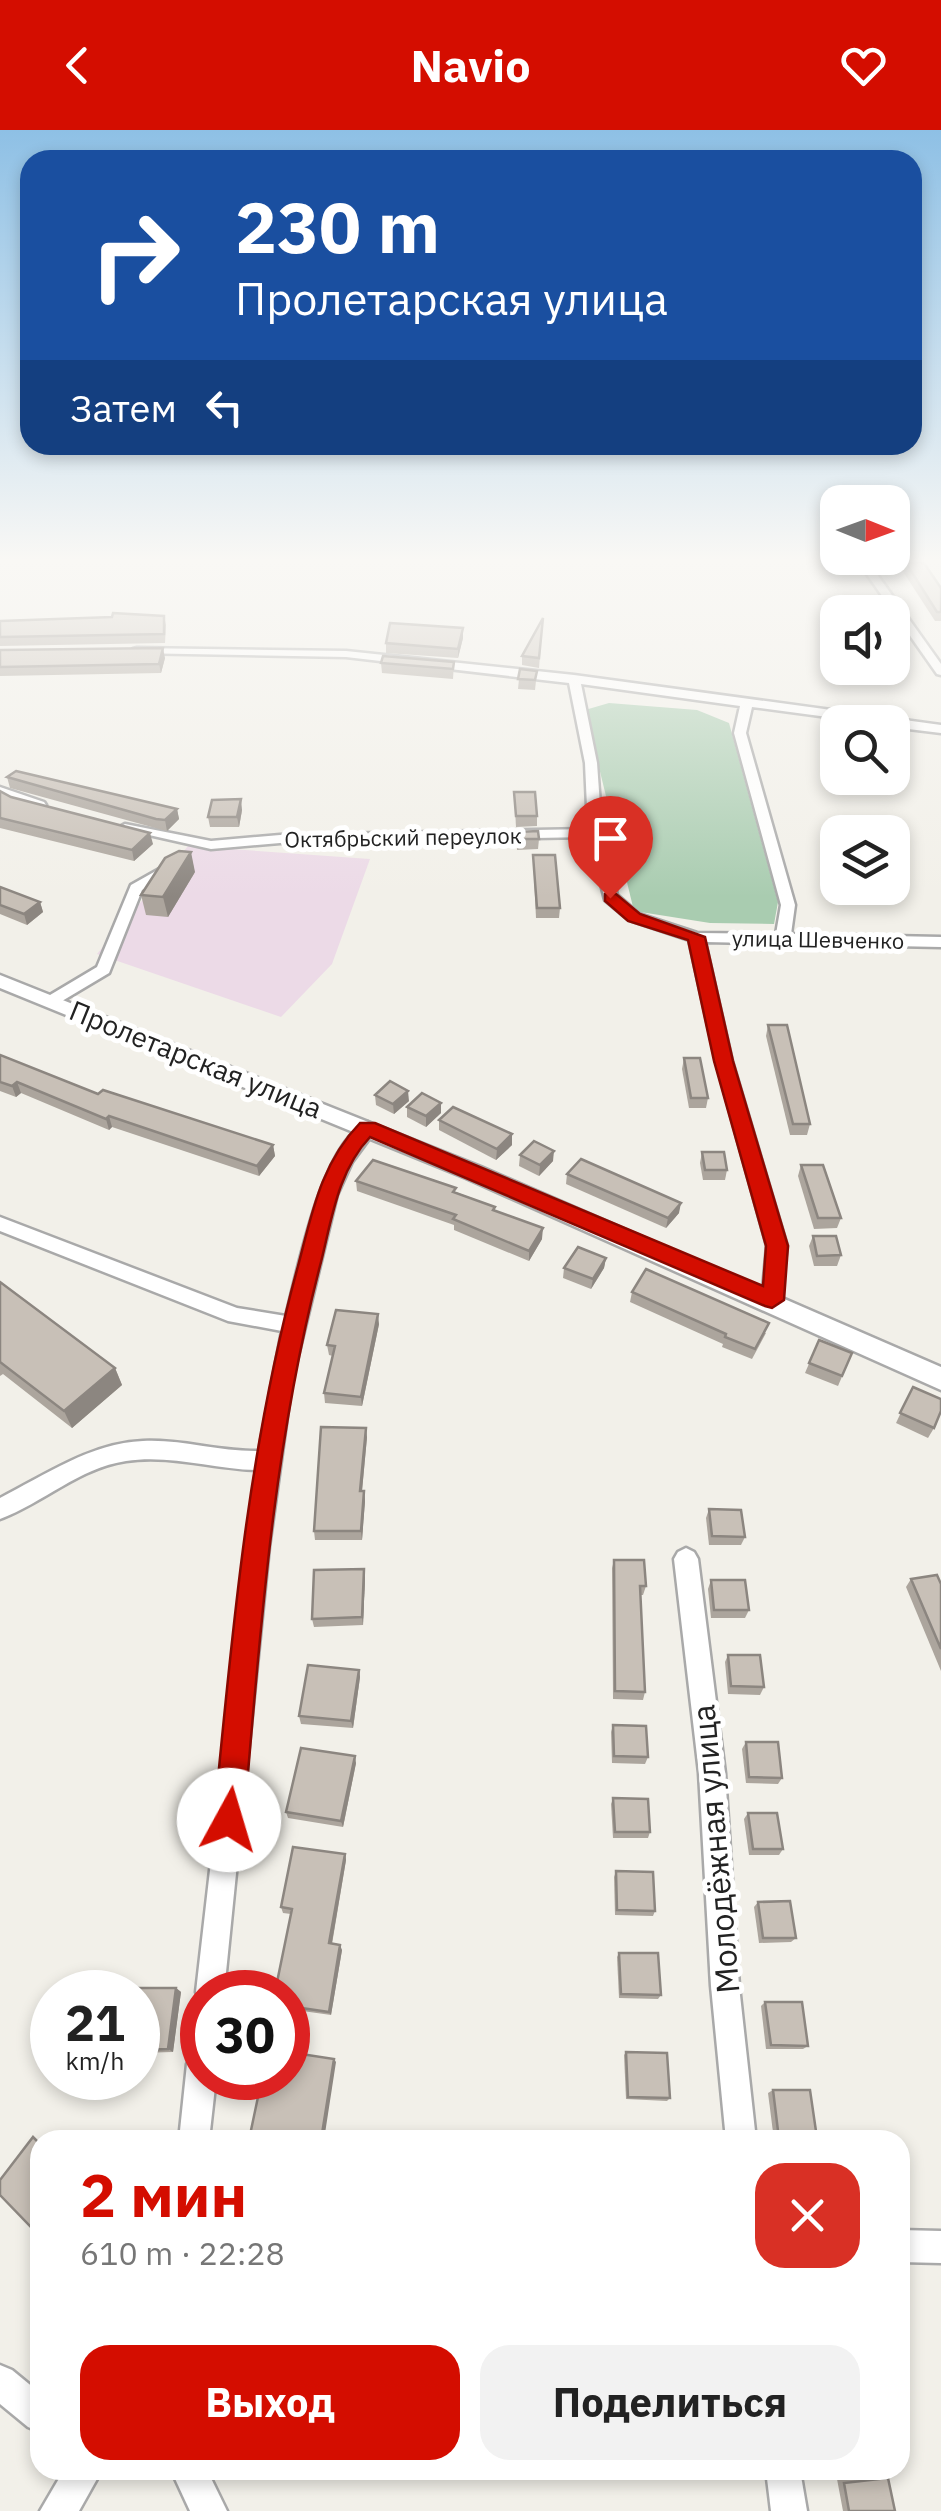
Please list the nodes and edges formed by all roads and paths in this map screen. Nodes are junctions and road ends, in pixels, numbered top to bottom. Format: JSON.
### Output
{"nodes":[{"id":1,"x":537,"y":674,"type":"edge"},
{"id":2,"x":574,"y":678,"type":"junction"},
{"id":3,"x":747,"y":703,"type":"junction"},
{"id":4,"x":820,"y":713,"type":"edge"},
{"id":5,"x":910,"y":725,"type":"edge"},
{"id":6,"x":941,"y":728,"type":"edge"},
{"id":7,"x":0,"y":791,"type":"edge"},
{"id":8,"x":51,"y":809,"type":"edge"},
{"id":9,"x":102,"y":822,"type":"edge"},
{"id":10,"x":596,"y":833,"type":"junction"},
{"id":11,"x":211,"y":845,"type":"junction"},
{"id":12,"x":696,"y":937,"type":"junction"},
{"id":13,"x":784,"y":938,"type":"junction"},
{"id":14,"x":941,"y":942,"type":"edge"},
{"id":15,"x":0,"y":981,"type":"edge"},
{"id":16,"x":51,"y":1001,"type":"junction"},
{"id":17,"x":368,"y":1128,"type":"junction"},
{"id":18,"x":0,"y":1224,"type":"edge"},
{"id":19,"x":772,"y":1300,"type":"junction"},
{"id":20,"x":293,"y":1325,"type":"junction"},
{"id":21,"x":941,"y":1378,"type":"edge"},
{"id":22,"x":268,"y":1460,"type":"junction"},
{"id":23,"x":0,"y":1509,"type":"edge"},
{"id":24,"x":686,"y":1559,"type":"dead end"},
{"id":25,"x":212,"y":1970,"type":"edge"},
{"id":26,"x":198,"y":2100,"type":"edge"},
{"id":27,"x":195,"y":2130,"type":"edge"},
{"id":28,"x":740,"y":2130,"type":"edge"},
{"id":29,"x":910,"y":2246,"type":"edge"},
{"id":30,"x":941,"y":2247,"type":"edge"},
{"id":31,"x":0,"y":2382,"type":"edge"},
{"id":32,"x":30,"y":2407,"type":"edge"},
{"id":33,"x":78,"y":2480,"type":"edge"},
{"id":34,"x":193,"y":2480,"type":"edge"},
{"id":35,"x":784,"y":2480,"type":"edge"},
{"id":36,"x":58,"y":2511,"type":"edge"},
{"id":37,"x":209,"y":2511,"type":"edge"},
{"id":38,"x":788,"y":2511,"type":"edge"}],
"edges":[{"from":1,"to":2,"type":"street"},
{"from":2,"to":3,"type":"street"},
{"from":2,"to":10,"type":"street","name":"улица Шевченко"},
{"from":3,"to":4,"type":"street"},
{"from":3,"to":13,"type":"street"},
{"from":5,"to":6,"type":"street"},
{"from":7,"to":8,"type":"street"},
{"from":9,"to":11,"type":"street","name":"Октябрьский переулок"},
{"from":10,"to":11,"type":"street","name":"Октябрьский переулок"},
{"from":10,"to":12,"type":"street","name":"улица Шевченко"},
{"from":11,"to":16,"type":"street","name":"Октябрьский переулок"},
{"from":12,"to":13,"type":"street","name":"улица Шевченко"},
{"from":12,"to":19,"type":"street","name":"улица Шевченко"},
{"from":13,"to":14,"type":"street","name":"улица Шевченко"},
{"from":15,"to":16,"type":"street","name":"Пролетарская улица"},
{"from":16,"to":17,"type":"street","name":"Пролетарская улица"},
{"from":17,"to":19,"type":"street","name":"Пролетарская улица"},
{"from":17,"to":20,"type":"street"},
{"from":18,"to":20,"type":"street"},
{"from":19,"to":21,"type":"street","name":"Пролетарская улица"},
{"from":20,"to":22,"type":"street"},
{"from":22,"to":23,"type":"street"},
{"from":22,"to":25,"type":"street"},
{"from":24,"to":28,"type":"street","name":"Молодёжная улица"},
{"from":26,"to":27,"type":"street"},
{"from":29,"to":30,"type":"street"},
{"from":31,"to":32,"type":"street"},
{"from":33,"to":36,"type":"street"},
{"from":34,"to":37,"type":"street"},
{"from":35,"to":38,"type":"street"}]}
